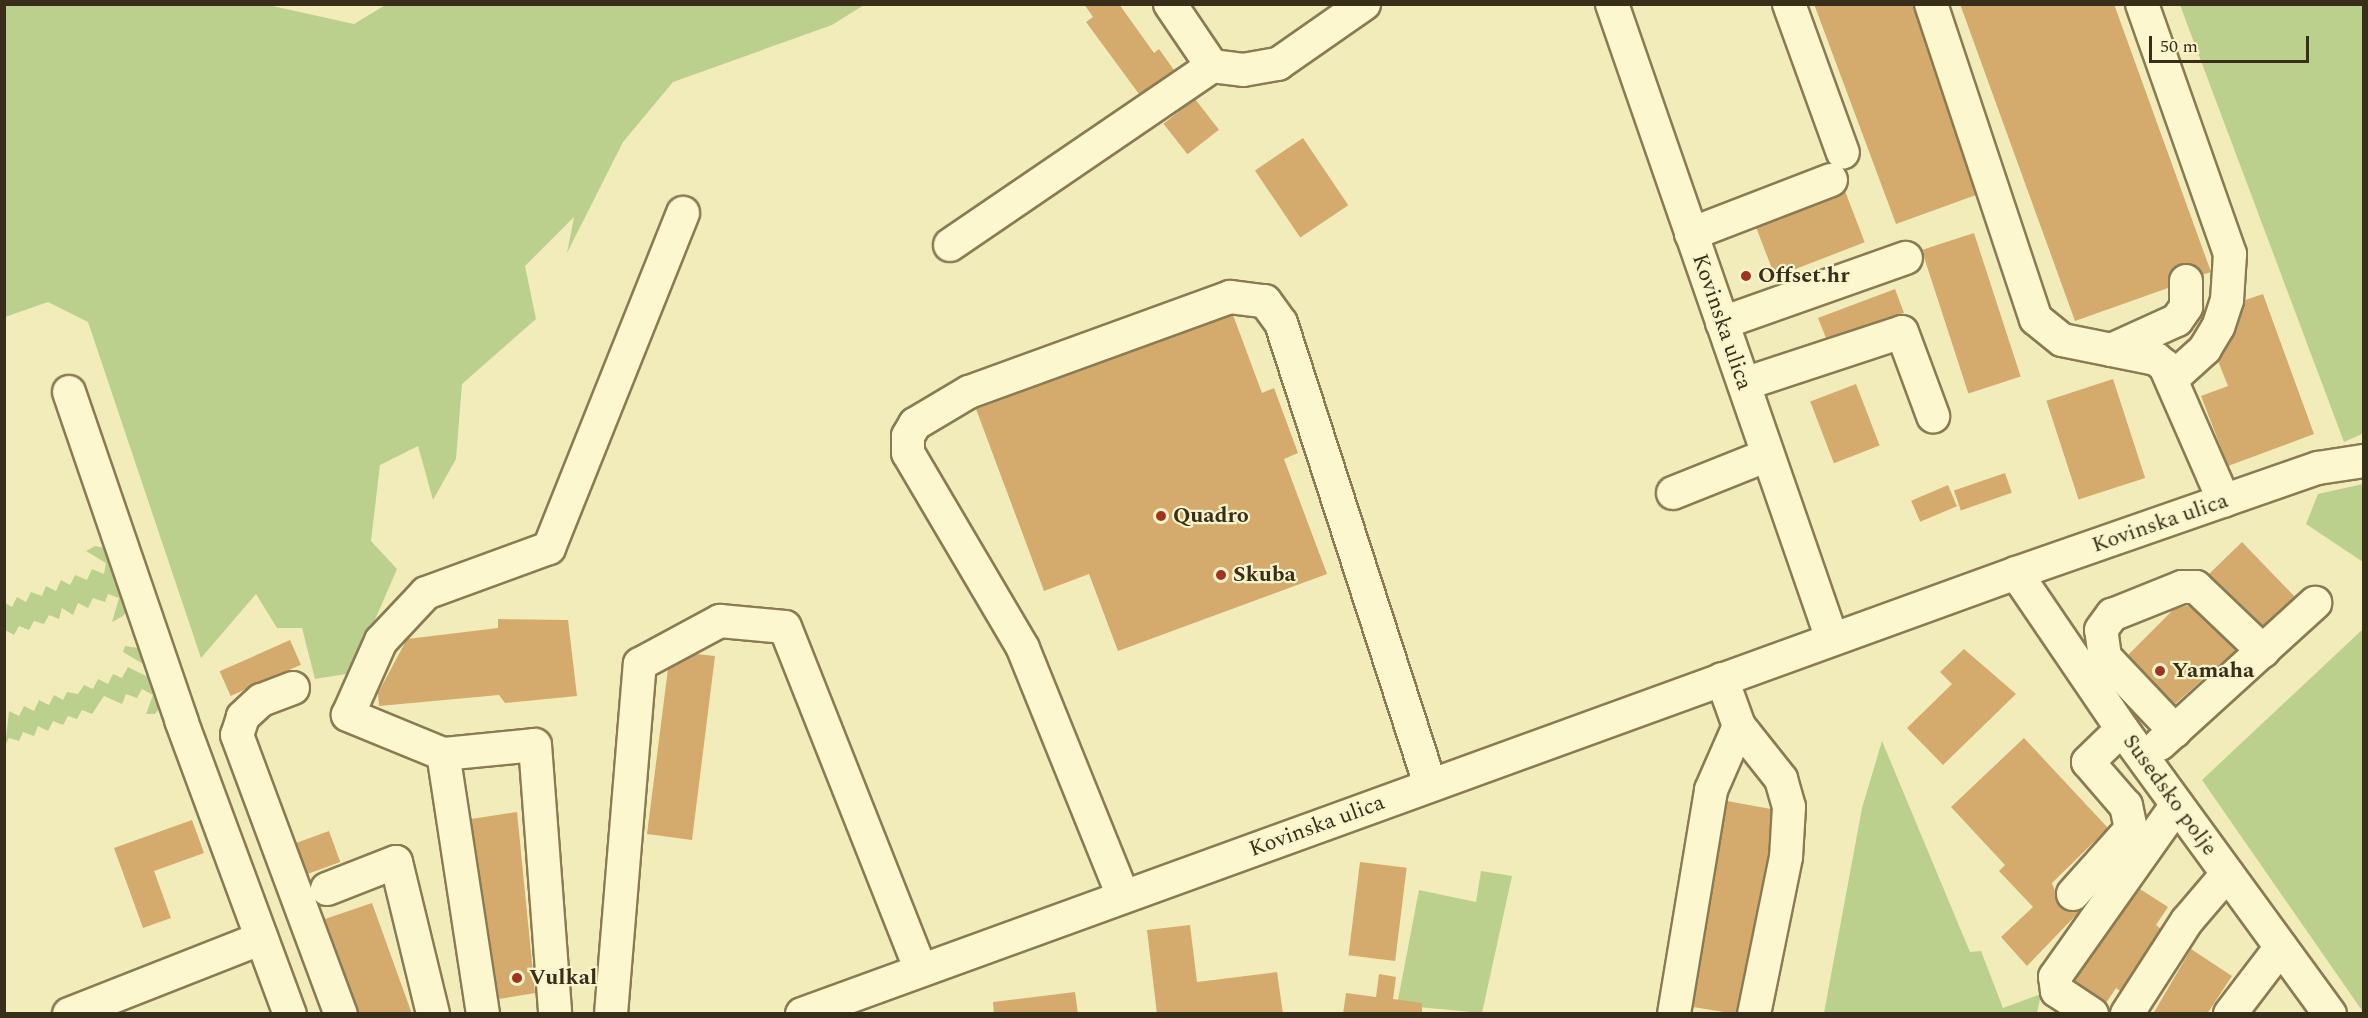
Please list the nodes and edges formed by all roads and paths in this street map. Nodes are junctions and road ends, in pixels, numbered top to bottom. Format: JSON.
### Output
{"nodes":[{"id":1,"x":1170,"y":4,"type":"edge"},
{"id":2,"x":1364,"y":4,"type":"edge"},
{"id":3,"x":1612,"y":4,"type":"edge"},
{"id":4,"x":1789,"y":4,"type":"edge"},
{"id":5,"x":1931,"y":4,"type":"edge"},
{"id":6,"x":2142,"y":4,"type":"edge"},
{"id":7,"x":1212,"y":66,"type":"junction"},
{"id":8,"x":683,"y":213,"type":"dead end"},
{"id":9,"x":1691,"y":234,"type":"junction"},
{"id":10,"x":950,"y":245,"type":"dead end"},
{"id":11,"x":1906,"y":258,"type":"dead end"},
{"id":12,"x":2186,"y":281,"type":"dead end"},
{"id":13,"x":1722,"y":323,"type":"junction"},
{"id":14,"x":2110,"y":350,"type":"junction"},
{"id":15,"x":2174,"y":377,"type":"junction"},
{"id":16,"x":1743,"y":384,"type":"junction"},
{"id":17,"x":69,"y":392,"type":"dead end"},
{"id":18,"x":1934,"y":416,"type":"dead end"},
{"id":19,"x":1768,"y":455,"type":"junction"},
{"id":20,"x":2364,"y":461,"type":"edge"},
{"id":21,"x":1673,"y":493,"type":"dead end"},
{"id":22,"x":2224,"y":501,"type":"junction"},
{"id":23,"x":2016,"y":573,"type":"junction"},
{"id":24,"x":2315,"y":603,"type":"dead end"},
{"id":25,"x":1832,"y":639,"type":"junction"},
{"id":26,"x":2263,"y":651,"type":"junction"},
{"id":27,"x":1722,"y":679,"type":"junction"},
{"id":28,"x":293,"y":688,"type":"dead end"},
{"id":29,"x":1739,"y":726,"type":"junction"},
{"id":30,"x":2122,"y":729,"type":"junction"},
{"id":31,"x":2175,"y":730,"type":"junction"},
{"id":32,"x":443,"y":754,"type":"junction"},
{"id":33,"x":2143,"y":759,"type":"junction"},
{"id":34,"x":1430,"y":785,"type":"junction"},
{"id":35,"x":2177,"y":805,"type":"junction"},
{"id":36,"x":2227,"y":874,"type":"junction"},
{"id":37,"x":327,"y":889,"type":"dead end"},
{"id":38,"x":2073,"y":894,"type":"dead end"},
{"id":39,"x":1123,"y":896,"type":"junction"},
{"id":40,"x":262,"y":938,"type":"junction"},
{"id":41,"x":2281,"y":947,"type":"junction"},
{"id":42,"x":921,"y":970,"type":"junction"},
{"id":43,"x":69,"y":1014,"type":"edge"},
{"id":44,"x":290,"y":1014,"type":"edge"},
{"id":45,"x":341,"y":1014,"type":"edge"},
{"id":46,"x":433,"y":1014,"type":"edge"},
{"id":47,"x":483,"y":1014,"type":"edge"},
{"id":48,"x":555,"y":1014,"type":"edge"},
{"id":49,"x":611,"y":1014,"type":"edge"},
{"id":50,"x":802,"y":1014,"type":"edge"},
{"id":51,"x":1674,"y":1014,"type":"edge"},
{"id":52,"x":1754,"y":1014,"type":"edge"},
{"id":53,"x":2092,"y":1014,"type":"edge"},
{"id":54,"x":2127,"y":1014,"type":"edge"},
{"id":55,"x":2230,"y":1014,"type":"edge"},
{"id":56,"x":2330,"y":1014,"type":"edge"}],
"edges":[{"from":1,"to":7,"type":"street"},
{"from":2,"to":7,"type":"street"},
{"from":3,"to":9,"type":"street","name":"Kovinska ulica"},
{"from":4,"to":9,"type":"street"},
{"from":5,"to":14,"type":"street"},
{"from":6,"to":15,"type":"street"},
{"from":7,"to":10,"type":"street"},
{"from":8,"to":32,"type":"street"},
{"from":9,"to":13,"type":"street","name":"Kovinska ulica"},
{"from":11,"to":13,"type":"street"},
{"from":12,"to":14,"type":"street"},
{"from":13,"to":16,"type":"street","name":"Kovinska ulica"},
{"from":14,"to":15,"type":"street"},
{"from":15,"to":22,"type":"street"},
{"from":16,"to":18,"type":"street"},
{"from":16,"to":19,"type":"street","name":"Kovinska ulica"},
{"from":17,"to":40,"type":"street"},
{"from":19,"to":21,"type":"street"},
{"from":19,"to":25,"type":"street","name":"Kovinska ulica"},
{"from":20,"to":22,"type":"street","name":"Kovinska ulica"},
{"from":22,"to":23,"type":"street","name":"Kovinska ulica"},
{"from":23,"to":25,"type":"street","name":"Kovinska ulica"},
{"from":23,"to":30,"type":"street","name":"Susedsko polje"},
{"from":24,"to":26,"type":"street"},
{"from":25,"to":27,"type":"street","name":"Kovinska ulica"},
{"from":26,"to":31,"type":"street"},
{"from":26,"to":31,"type":"street"},
{"from":27,"to":29,"type":"street"},
{"from":27,"to":34,"type":"street","name":"Kovinska ulica"},
{"from":28,"to":45,"type":"street"},
{"from":29,"to":51,"type":"street"},
{"from":29,"to":52,"type":"street"},
{"from":30,"to":33,"type":"street","name":"Susedsko polje"},
{"from":30,"to":38,"type":"street"},
{"from":31,"to":33,"type":"street"},
{"from":32,"to":47,"type":"street"},
{"from":32,"to":48,"type":"street"},
{"from":33,"to":35,"type":"street","name":"Susedsko polje"},
{"from":34,"to":39,"type":"street","name":"Kovinska ulica"},
{"from":34,"to":39,"type":"street"},
{"from":35,"to":36,"type":"street","name":"Susedsko polje"},
{"from":35,"to":53,"type":"street"},
{"from":36,"to":41,"type":"street","name":"Susedsko polje"},
{"from":36,"to":54,"type":"street"},
{"from":37,"to":46,"type":"street"},
{"from":39,"to":42,"type":"street","name":"Kovinska ulica"},
{"from":40,"to":43,"type":"street"},
{"from":40,"to":44,"type":"street"},
{"from":41,"to":55,"type":"street"},
{"from":41,"to":56,"type":"street","name":"Susedsko polje"},
{"from":42,"to":49,"type":"street"},
{"from":42,"to":50,"type":"street","name":"Kovinska ulica"}]}
